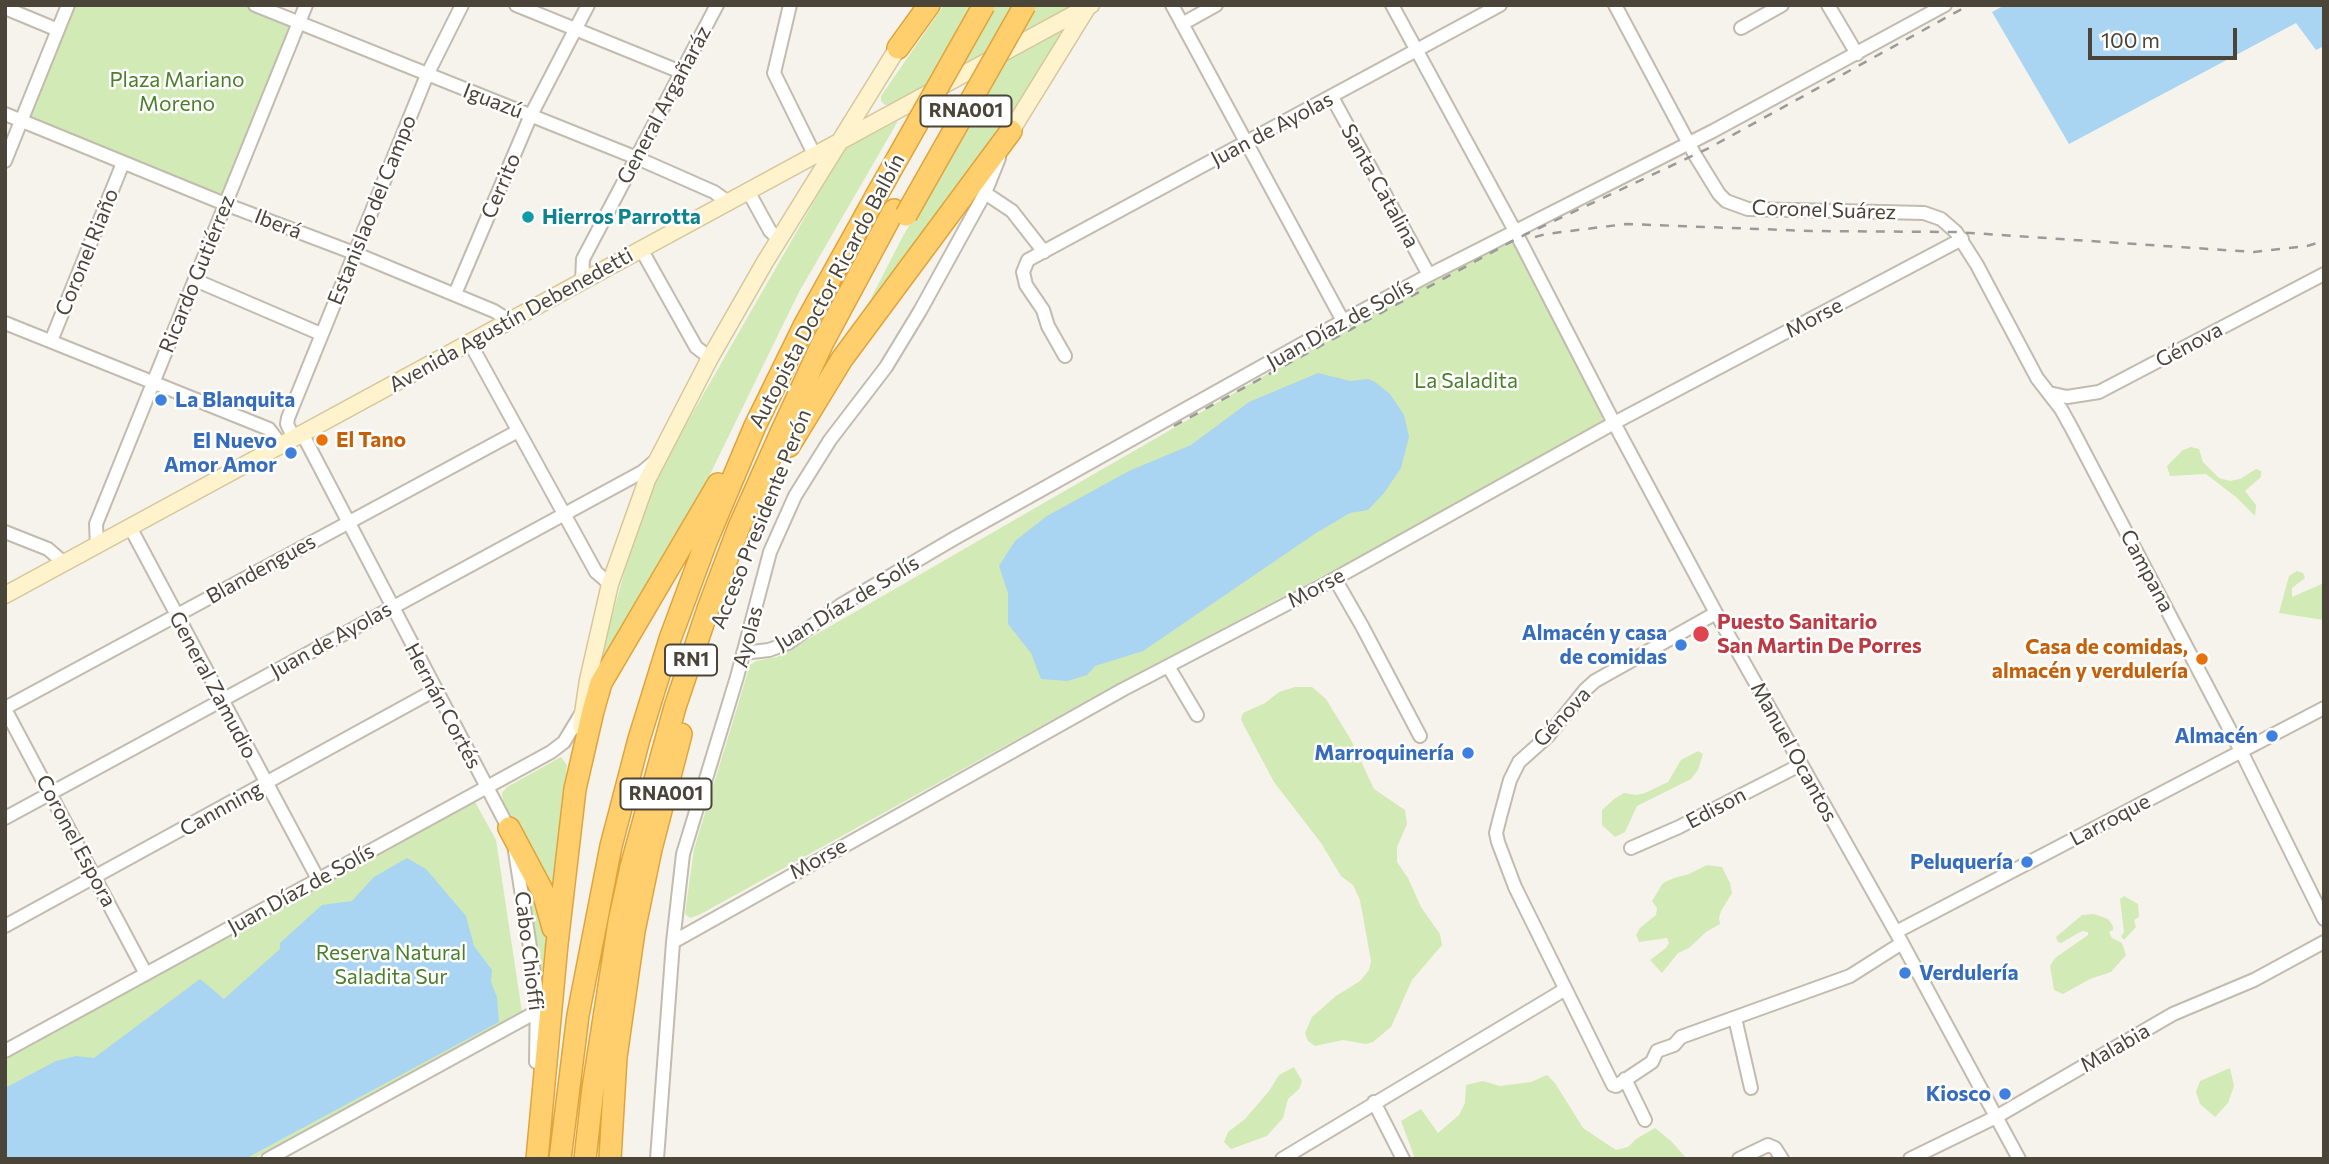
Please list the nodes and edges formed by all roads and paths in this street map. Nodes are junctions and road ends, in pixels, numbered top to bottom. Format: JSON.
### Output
{"nodes":[{"id":1,"x":68,"y":5,"type":"edge"},
{"id":2,"x":255,"y":5,"type":"edge"},
{"id":3,"x":306,"y":5,"type":"edge"},
{"id":4,"x":462,"y":5,"type":"edge"},
{"id":5,"x":516,"y":5,"type":"edge"},
{"id":6,"x":588,"y":5,"type":"edge"},
{"id":7,"x":717,"y":5,"type":"edge"},
{"id":8,"x":922,"y":5,"type":"edge"},
{"id":9,"x":929,"y":5,"type":"edge"},
{"id":10,"x":984,"y":5,"type":"edge"},
{"id":11,"x":1011,"y":5,"type":"edge"},
{"id":12,"x":1025,"y":5,"type":"edge"},
{"id":13,"x":1172,"y":5,"type":"edge"},
{"id":14,"x":1216,"y":5,"type":"edge"},
{"id":15,"x":1392,"y":5,"type":"edge"},
{"id":16,"x":1500,"y":5,"type":"edge"},
{"id":17,"x":1615,"y":5,"type":"edge"},
{"id":18,"x":1782,"y":5,"type":"edge"},
{"id":19,"x":1828,"y":5,"type":"edge"},
{"id":20,"x":1945,"y":5,"type":"edge"},
{"id":21,"x":1089,"y":6,"type":"edge"},
{"id":22,"x":785,"y":7,"type":"edge"},
{"id":23,"x":5,"y":8,"type":"edge"},
{"id":24,"x":299,"y":23,"type":"junction"},
{"id":25,"x":1182,"y":24,"type":"junction"},
{"id":26,"x":1741,"y":28,"type":"dead end"},
{"id":27,"x":575,"y":29,"type":"junction"},
{"id":28,"x":58,"y":30,"type":"junction"},
{"id":29,"x":898,"y":48,"type":"junction"},
{"id":30,"x":1418,"y":51,"type":"junction"},
{"id":31,"x":1857,"y":54,"type":"junction"},
{"id":32,"x":681,"y":72,"type":"junction"},
{"id":33,"x":427,"y":75,"type":"junction"},
{"id":34,"x":1332,"y":97,"type":"junction"},
{"id":35,"x":5,"y":114,"type":"edge"},
{"id":36,"x":531,"y":115,"type":"junction"},
{"id":37,"x":22,"y":121,"type":"junction"},
{"id":38,"x":1011,"y":131,"type":"junction"},
{"id":39,"x":843,"y":140,"type":"junction"},
{"id":40,"x":1688,"y":142,"type":"junction"},
{"id":41,"x":1246,"y":143,"type":"junction"},
{"id":42,"x":815,"y":156,"type":"junction"},
{"id":43,"x":637,"y":158,"type":"junction"},
{"id":44,"x":5,"y":161,"type":"edge"},
{"id":45,"x":123,"y":163,"type":"junction"},
{"id":46,"x":748,"y":191,"type":"junction"},
{"id":47,"x":985,"y":192,"type":"junction"},
{"id":48,"x":728,"y":202,"type":"junction"},
{"id":49,"x":225,"y":204,"type":"junction"},
{"id":50,"x":900,"y":213,"type":"junction"},
{"id":51,"x":1515,"y":231,"type":"junction"},
{"id":52,"x":779,"y":239,"type":"junction"},
{"id":53,"x":1962,"y":239,"type":"junction"},
{"id":54,"x":641,"y":249,"type":"junction"},
{"id":55,"x":1044,"y":252,"type":"junction"},
{"id":56,"x":354,"y":253,"type":"junction"},
{"id":57,"x":2324,"y":274,"type":"edge"},
{"id":58,"x":1429,"y":275,"type":"junction"},
{"id":59,"x":195,"y":280,"type":"junction"},
{"id":60,"x":582,"y":281,"type":"junction"},
{"id":61,"x":454,"y":294,"type":"junction"},
{"id":62,"x":510,"y":321,"type":"junction"},
{"id":63,"x":1343,"y":321,"type":"junction"},
{"id":64,"x":5,"y":323,"type":"edge"},
{"id":65,"x":321,"y":334,"type":"junction"},
{"id":66,"x":51,"y":341,"type":"junction"},
{"id":67,"x":470,"y":343,"type":"junction"},
{"id":68,"x":1065,"y":356,"type":"dead end"},
{"id":69,"x":710,"y":358,"type":"junction"},
{"id":70,"x":153,"y":383,"type":"junction"},
{"id":71,"x":2049,"y":393,"type":"junction"},
{"id":72,"x":288,"y":418,"type":"joint"},
{"id":73,"x":1614,"y":423,"type":"junction"},
{"id":74,"x":755,"y":426,"type":"junction"},
{"id":75,"x":517,"y":431,"type":"junction"},
{"id":76,"x":292,"y":439,"type":"junction"},
{"id":77,"x":789,"y":446,"type":"junction"},
{"id":78,"x":656,"y":461,"type":"junction"},
{"id":79,"x":563,"y":514,"type":"junction"},
{"id":80,"x":347,"y":521,"type":"junction"},
{"id":81,"x":130,"y":527,"type":"junction"},
{"id":82,"x":5,"y":532,"type":"edge"},
{"id":83,"x":97,"y":545,"type":"junction"},
{"id":84,"x":64,"y":563,"type":"junction"},
{"id":85,"x":1335,"y":579,"type":"junction"},
{"id":86,"x":610,"y":584,"type":"junction"},
{"id":87,"x":5,"y":595,"type":"edge"},
{"id":88,"x":391,"y":607,"type":"junction"},
{"id":89,"x":1716,"y":612,"type":"junction"},
{"id":90,"x":176,"y":615,"type":"junction"},
{"id":91,"x":743,"y":653,"type":"junction"},
{"id":92,"x":1168,"y":666,"type":"junction"},
{"id":93,"x":435,"y":690,"type":"junction"},
{"id":94,"x":221,"y":700,"type":"junction"},
{"id":95,"x":5,"y":708,"type":"edge"},
{"id":96,"x":2324,"y":708,"type":"edge"},
{"id":97,"x":583,"y":712,"type":"junction"},
{"id":98,"x":1197,"y":715,"type":"dead end"},
{"id":99,"x":1420,"y":736,"type":"dead end"},
{"id":100,"x":2241,"y":751,"type":"junction"},
{"id":101,"x":1800,"y":765,"type":"junction"},
{"id":102,"x":266,"y":784,"type":"junction"},
{"id":103,"x":486,"y":787,"type":"junction"},
{"id":104,"x":575,"y":789,"type":"junction"},
{"id":105,"x":51,"y":794,"type":"junction"},
{"id":106,"x":5,"y":818,"type":"edge"},
{"id":107,"x":509,"y":828,"type":"junction"},
{"id":108,"x":1631,"y":848,"type":"dead end"},
{"id":109,"x":95,"y":878,"type":"junction"},
{"id":110,"x":318,"y":879,"type":"junction"},
{"id":111,"x":2324,"y":919,"type":"edge"},
{"id":112,"x":5,"y":926,"type":"edge"},
{"id":113,"x":1899,"y":938,"type":"junction"},
{"id":114,"x":673,"y":942,"type":"junction"},
{"id":115,"x":2324,"y":942,"type":"edge"},
{"id":116,"x":557,"y":944,"type":"junction"},
{"id":117,"x":146,"y":974,"type":"junction"},
{"id":118,"x":1564,"y":990,"type":"junction"},
{"id":119,"x":538,"y":1011,"type":"junction"},
{"id":120,"x":1735,"y":1018,"type":"junction"},
{"id":121,"x":5,"y":1051,"type":"edge"},
{"id":122,"x":1625,"y":1079,"type":"junction"},
{"id":123,"x":1751,"y":1088,"type":"dead end"},
{"id":124,"x":1374,"y":1102,"type":"junction"},
{"id":125,"x":1996,"y":1117,"type":"junction"},
{"id":126,"x":1645,"y":1120,"type":"dead end"},
{"id":127,"x":268,"y":1159,"type":"edge"},
{"id":128,"x":529,"y":1159,"type":"edge"},
{"id":129,"x":537,"y":1159,"type":"edge"},
{"id":130,"x":560,"y":1159,"type":"edge"},
{"id":131,"x":585,"y":1159,"type":"edge"},
{"id":132,"x":610,"y":1159,"type":"edge"},
{"id":133,"x":657,"y":1159,"type":"edge"},
{"id":134,"x":1282,"y":1159,"type":"edge"},
{"id":135,"x":1403,"y":1159,"type":"edge"},
{"id":136,"x":1739,"y":1159,"type":"edge"},
{"id":137,"x":1783,"y":1159,"type":"edge"},
{"id":138,"x":1910,"y":1159,"type":"edge"},
{"id":139,"x":2019,"y":1159,"type":"edge"}],
"edges":[{"from":1,"to":28,"type":"street"},
{"from":2,"to":24,"type":"street","name":"Iguazú"},
{"from":3,"to":24,"type":"street","name":"Ricardo Gutiérrez"},
{"from":4,"to":33,"type":"street","name":"Estanislao del Campo"},
{"from":5,"to":27,"type":"street"},
{"from":6,"to":27,"type":"street","name":"Cerrito"},
{"from":7,"to":32,"type":"street","name":"General Argañaráz"},
{"from":8,"to":29,"type":"main road"},
{"from":9,"to":29,"type":"highway"},
{"from":10,"to":74,"type":"highway","name":"Autopista Doctor Ricardo Balbín","number":"RN1","bridge":true},
{"from":11,"to":50,"type":"highway","name":"Autopista Doctor Ricardo Balbín","number":"RN1"},
{"from":12,"to":50,"type":"highway","name":"Acceso Presidente Perón","number":"RNA001","bridge":true},
{"from":13,"to":25,"type":"street"},
{"from":14,"to":25,"type":"street"},
{"from":15,"to":30,"type":"street","name":"Manuel Ocantos"},
{"from":16,"to":30,"type":"street","name":"Juan de Ayolas"},
{"from":17,"to":40,"type":"street","name":"Coronel Suárez"},
{"from":18,"to":26,"type":"street"},
{"from":19,"to":31,"type":"street"},
{"from":20,"to":31,"type":"street","name":"Juan Díaz de Solís"},
{"from":21,"to":38,"type":"main road"},
{"from":21,"to":39,"type":"main road","name":"Avenida Agustín Debenedetti"},
{"from":22,"to":42,"type":"street"},
{"from":23,"to":28,"type":"street"},
{"from":24,"to":33,"type":"street","name":"Iguazú"},
{"from":24,"to":49,"type":"street","name":"Ricardo Gutiérrez"},
{"from":25,"to":41,"type":"street"},
{"from":27,"to":32,"type":"street"},
{"from":27,"to":36,"type":"street","name":"Cerrito"},
{"from":28,"to":37,"type":"street"},
{"from":29,"to":39,"type":"main road"},
{"from":30,"to":34,"type":"street","name":"Juan de Ayolas"},
{"from":30,"to":51,"type":"street","name":"Manuel Ocantos"},
{"from":31,"to":40,"type":"street","name":"Juan Díaz de Solís"},
{"from":32,"to":43,"type":"street","name":"General Argañaráz"},
{"from":33,"to":36,"type":"street","name":"Iguazú"},
{"from":33,"to":56,"type":"street","name":"Estanislao del Campo"},
{"from":34,"to":41,"type":"street","name":"Juan de Ayolas"},
{"from":34,"to":58,"type":"street","name":"Santa Catalina"},
{"from":35,"to":37,"type":"street","name":"Iberá"},
{"from":36,"to":43,"type":"street","name":"Iguazú"},
{"from":36,"to":61,"type":"street","name":"Cerrito"},
{"from":37,"to":44,"type":"street"},
{"from":37,"to":45,"type":"street","name":"Iberá"},
{"from":38,"to":47,"type":"street","name":"Ayolas"},
{"from":38,"to":77,"type":"highway"},
{"from":39,"to":42,"type":"main road","name":"Avenida Agustín Debenedetti"},
{"from":39,"to":52,"type":"main road"},
{"from":40,"to":51,"type":"street","name":"Juan Díaz de Solís"},
{"from":40,"to":53,"type":"street","name":"Coronel Suárez"},
{"from":41,"to":55,"type":"street","name":"Juan de Ayolas"},
{"from":41,"to":63,"type":"street"},
{"from":42,"to":46,"type":"main road","name":"Avenida Agustín Debenedetti"},
{"from":43,"to":48,"type":"street","name":"Iguazú"},
{"from":43,"to":60,"type":"street","name":"General Argañaráz"},
{"from":45,"to":49,"type":"street","name":"Iberá"},
{"from":45,"to":66,"type":"street","name":"Coronel Riaño"},
{"from":46,"to":48,"type":"main road","name":"Avenida Agustín Debenedetti"},
{"from":46,"to":52,"type":"street"},
{"from":47,"to":55,"type":"street"},
{"from":47,"to":91,"type":"street","name":"Ayolas"},
{"from":48,"to":54,"type":"main road","name":"Avenida Agustín Debenedetti"},
{"from":49,"to":56,"type":"street","name":"Iberá"},
{"from":49,"to":59,"type":"street","name":"Ricardo Gutiérrez"},
{"from":50,"to":77,"type":"highway","name":"Acceso Presidente Perón","number":"RNA001"},
{"from":50,"to":131,"type":"highway","name":"Autopista Doctor Ricardo Balbín","number":"RN1"},
{"from":51,"to":58,"type":"street","name":"Juan Díaz de Solís"},
{"from":51,"to":73,"type":"street","name":"Manuel Ocantos"},
{"from":52,"to":69,"type":"main road"},
{"from":53,"to":71,"type":"street","name":"Coronel Suárez"},
{"from":53,"to":73,"type":"street","name":"Morse"},
{"from":54,"to":60,"type":"main road","name":"Avenida Agustín Debenedetti"},
{"from":54,"to":69,"type":"street"},
{"from":55,"to":68,"type":"street","name":"Juan de Ayolas"},
{"from":56,"to":61,"type":"street","name":"Iberá"},
{"from":56,"to":65,"type":"street","name":"Estanislao del Campo"},
{"from":57,"to":71,"type":"street","name":"Génova"},
{"from":58,"to":63,"type":"street","name":"Juan Díaz de Solís"},
{"from":59,"to":65,"type":"street"},
{"from":59,"to":70,"type":"street","name":"Ricardo Gutiérrez"},
{"from":60,"to":62,"type":"main road","name":"Avenida Agustín Debenedetti"},
{"from":61,"to":62,"type":"street","name":"Iberá"},
{"from":62,"to":67,"type":"main road","name":"Avenida Agustín Debenedetti"},
{"from":63,"to":91,"type":"street","name":"Juan Díaz de Solís"},
{"from":64,"to":66,"type":"street","name":"Hernán Cortés"},
{"from":65,"to":72,"type":"street","name":"Estanislao del Campo"},
{"from":66,"to":70,"type":"street","name":"Hernán Cortés"},
{"from":67,"to":75,"type":"street"},
{"from":67,"to":76,"type":"main road","name":"Avenida Agustín Debenedetti"},
{"from":69,"to":78,"type":"main road"},
{"from":70,"to":76,"type":"street","name":"Hernán Cortés"},
{"from":70,"to":83,"type":"street","name":"Ricardo Gutiérrez"},
{"from":71,"to":100,"type":"street","name":"Campana"},
{"from":72,"to":76,"type":"street","name":"Hernán Cortés"},
{"from":73,"to":85,"type":"street","name":"Morse"},
{"from":73,"to":89,"type":"street","name":"Manuel Ocantos"},
{"from":74,"to":104,"type":"highway"},
{"from":74,"to":130,"type":"highway","name":"Autopista Doctor Ricardo Balbín","number":"RN1"},
{"from":75,"to":79,"type":"street"},
{"from":75,"to":80,"type":"street","name":"Blandengues"},
{"from":76,"to":80,"type":"street","name":"Hernán Cortés"},
{"from":76,"to":81,"type":"main road","name":"Avenida Agustín Debenedetti"},
{"from":77,"to":132,"type":"highway","name":"Acceso Presidente Perón","number":"RNA001"},
{"from":78,"to":79,"type":"street","name":"Juan de Ayolas"},
{"from":78,"to":86,"type":"main road"},
{"from":79,"to":86,"type":"street"},
{"from":79,"to":88,"type":"street","name":"Juan de Ayolas"},
{"from":80,"to":88,"type":"street","name":"Hernán Cortés"},
{"from":80,"to":90,"type":"street","name":"Blandengues"},
{"from":81,"to":83,"type":"main road","name":"Avenida Agustín Debenedetti"},
{"from":81,"to":90,"type":"street","name":"General Zamudio"},
{"from":82,"to":84,"type":"street"},
{"from":83,"to":84,"type":"main road","name":"Avenida Agustín Debenedetti"},
{"from":84,"to":87,"type":"main road","name":"Avenida Agustín Debenedetti"},
{"from":85,"to":92,"type":"street","name":"Morse"},
{"from":85,"to":99,"type":"street"},
{"from":86,"to":97,"type":"main road"},
{"from":88,"to":93,"type":"street","name":"Hernán Cortés"},
{"from":88,"to":94,"type":"street","name":"Juan de Ayolas"},
{"from":89,"to":101,"type":"street","name":"Manuel Ocantos"},
{"from":89,"to":118,"type":"street","name":"Génova"},
{"from":90,"to":94,"type":"street","name":"General Zamudio"},
{"from":90,"to":95,"type":"street","name":"Blandengues"},
{"from":91,"to":114,"type":"street","name":"Ayolas"},
{"from":92,"to":98,"type":"street"},
{"from":92,"to":114,"type":"street","name":"Morse"},
{"from":93,"to":102,"type":"street","name":"Cannning"},
{"from":93,"to":103,"type":"street","name":"Hernán Cortés"},
{"from":94,"to":102,"type":"street","name":"General Zamudio"},
{"from":94,"to":105,"type":"street","name":"Juan de Ayolas"},
{"from":95,"to":105,"type":"street","name":"Coronel Espora"},
{"from":96,"to":100,"type":"street","name":"Larroque"},
{"from":97,"to":103,"type":"street","name":"Juan Díaz de Solís"},
{"from":97,"to":104,"type":"main road"},
{"from":100,"to":111,"type":"street","name":"Campana"},
{"from":100,"to":113,"type":"street","name":"Larroque"},
{"from":101,"to":108,"type":"street","name":"Edison"},
{"from":101,"to":113,"type":"street","name":"Manuel Ocantos"},
{"from":102,"to":109,"type":"street","name":"Cannning"},
{"from":102,"to":110,"type":"street","name":"General Zamudio"},
{"from":103,"to":107,"type":"street","name":"Hernán Cortés"},
{"from":103,"to":110,"type":"street","name":"Juan Díaz de Solís"},
{"from":104,"to":116,"type":"highway"},
{"from":105,"to":106,"type":"street","name":"Juan de Ayolas"},
{"from":105,"to":109,"type":"street","name":"Coronel Espora"},
{"from":107,"to":116,"type":"highway"},
{"from":107,"to":119,"type":"street","name":"Cabo Chioffi"},
{"from":109,"to":112,"type":"street","name":"Cannning"},
{"from":109,"to":117,"type":"street","name":"Coronel Espora"},
{"from":110,"to":117,"type":"street","name":"Juan Díaz de Solís"},
{"from":113,"to":120,"type":"street","name":"Larroque"},
{"from":113,"to":125,"type":"street","name":"Manuel Ocantos"},
{"from":114,"to":133,"type":"street","name":"Ayolas"},
{"from":115,"to":125,"type":"street","name":"Malabia"},
{"from":116,"to":129,"type":"highway"},
{"from":117,"to":121,"type":"street","name":"Juan Díaz de Solís"},
{"from":118,"to":122,"type":"street"},
{"from":118,"to":124,"type":"street"},
{"from":119,"to":127,"type":"street"},
{"from":119,"to":128,"type":"street","name":"Cabo Chioffi"},
{"from":120,"to":122,"type":"street","name":"Larroque"},
{"from":120,"to":123,"type":"street"},
{"from":122,"to":126,"type":"street"},
{"from":124,"to":134,"type":"street"},
{"from":124,"to":135,"type":"street"},
{"from":125,"to":138,"type":"street","name":"Malabia"},
{"from":125,"to":139,"type":"street","name":"Manuel Ocantos"},
{"from":136,"to":137,"type":"street"}]}
